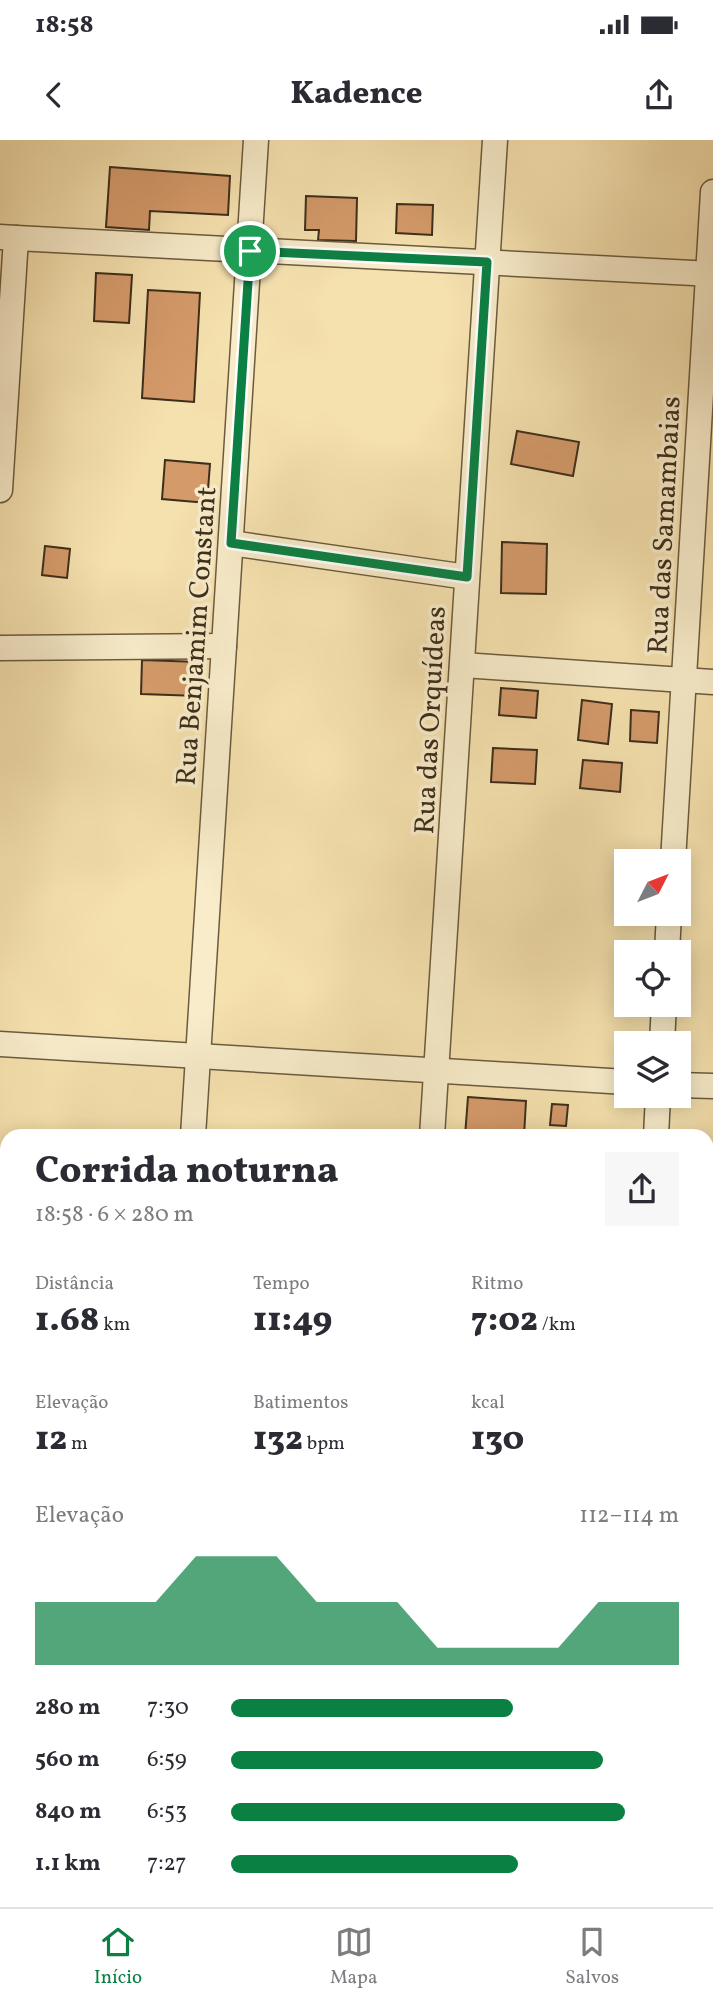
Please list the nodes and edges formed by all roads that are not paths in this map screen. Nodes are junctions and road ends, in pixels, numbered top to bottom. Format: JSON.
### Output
{"nodes":[{"id":1,"x":256,"y":140,"type":"edge"},
{"id":2,"x":495,"y":140,"type":"edge"},
{"id":3,"x":713,"y":192,"type":"edge"},
{"id":4,"x":8,"y":238,"type":"edge"},
{"id":5,"x":250,"y":251,"type":"junction"},
{"id":6,"x":487,"y":262,"type":"junction"},
{"id":7,"x":710,"y":274,"type":"edge"},
{"id":8,"x":0,"y":490,"type":"edge"},
{"id":9,"x":231,"y":543,"type":"junction"},
{"id":10,"x":467,"y":577,"type":"junction"},
{"id":11,"x":224,"y":646,"type":"junction"},
{"id":12,"x":0,"y":648,"type":"edge"},
{"id":13,"x":463,"y":665,"type":"junction"},
{"id":14,"x":683,"y":681,"type":"junction"},
{"id":15,"x":713,"y":682,"type":"edge"},
{"id":16,"x":674,"y":849,"type":"edge"},
{"id":17,"x":0,"y":1044,"type":"edge"},
{"id":18,"x":198,"y":1057,"type":"junction"},
{"id":19,"x":436,"y":1070,"type":"junction"},
{"id":20,"x":614,"y":1081,"type":"edge"},
{"id":21,"x":691,"y":1085,"type":"edge"},
{"id":22,"x":713,"y":1086,"type":"edge"},
{"id":23,"x":657,"y":1108,"type":"edge"},
{"id":24,"x":193,"y":1129,"type":"edge"},
{"id":25,"x":432,"y":1129,"type":"edge"},
{"id":26,"x":656,"y":1129,"type":"edge"}],
"edges":[{"from":1,"to":5,"type":"street","name":"Rua Benjamim Constant"},
{"from":2,"to":6,"type":"street","name":"Rua das Orquídeas"},
{"from":3,"to":7,"type":"street","name":"Rua das Samambaias"},
{"from":4,"to":5,"type":"street"},
{"from":4,"to":8,"type":"street"},
{"from":5,"to":6,"type":"street"},
{"from":5,"to":9,"type":"street","name":"Rua Benjamim Constant"},
{"from":6,"to":7,"type":"street"},
{"from":6,"to":10,"type":"street","name":"Rua das Orquídeas"},
{"from":7,"to":14,"type":"street","name":"Rua das Samambaias"},
{"from":9,"to":10,"type":"street"},
{"from":9,"to":11,"type":"street","name":"Rua Benjamim Constant"},
{"from":10,"to":13,"type":"street","name":"Rua das Orquídeas"},
{"from":11,"to":12,"type":"street"},
{"from":11,"to":18,"type":"street","name":"Rua Benjamim Constant"},
{"from":13,"to":14,"type":"street"},
{"from":13,"to":19,"type":"street","name":"Rua das Orquídeas"},
{"from":14,"to":15,"type":"street"},
{"from":14,"to":16,"type":"street","name":"Rua das Samambaias"},
{"from":17,"to":18,"type":"street"},
{"from":18,"to":19,"type":"street"},
{"from":18,"to":24,"type":"street","name":"Rua Benjamim Constant"},
{"from":19,"to":20,"type":"street"},
{"from":19,"to":25,"type":"street","name":"Rua das Orquídeas"},
{"from":21,"to":22,"type":"street"},
{"from":23,"to":26,"type":"street"}]}
